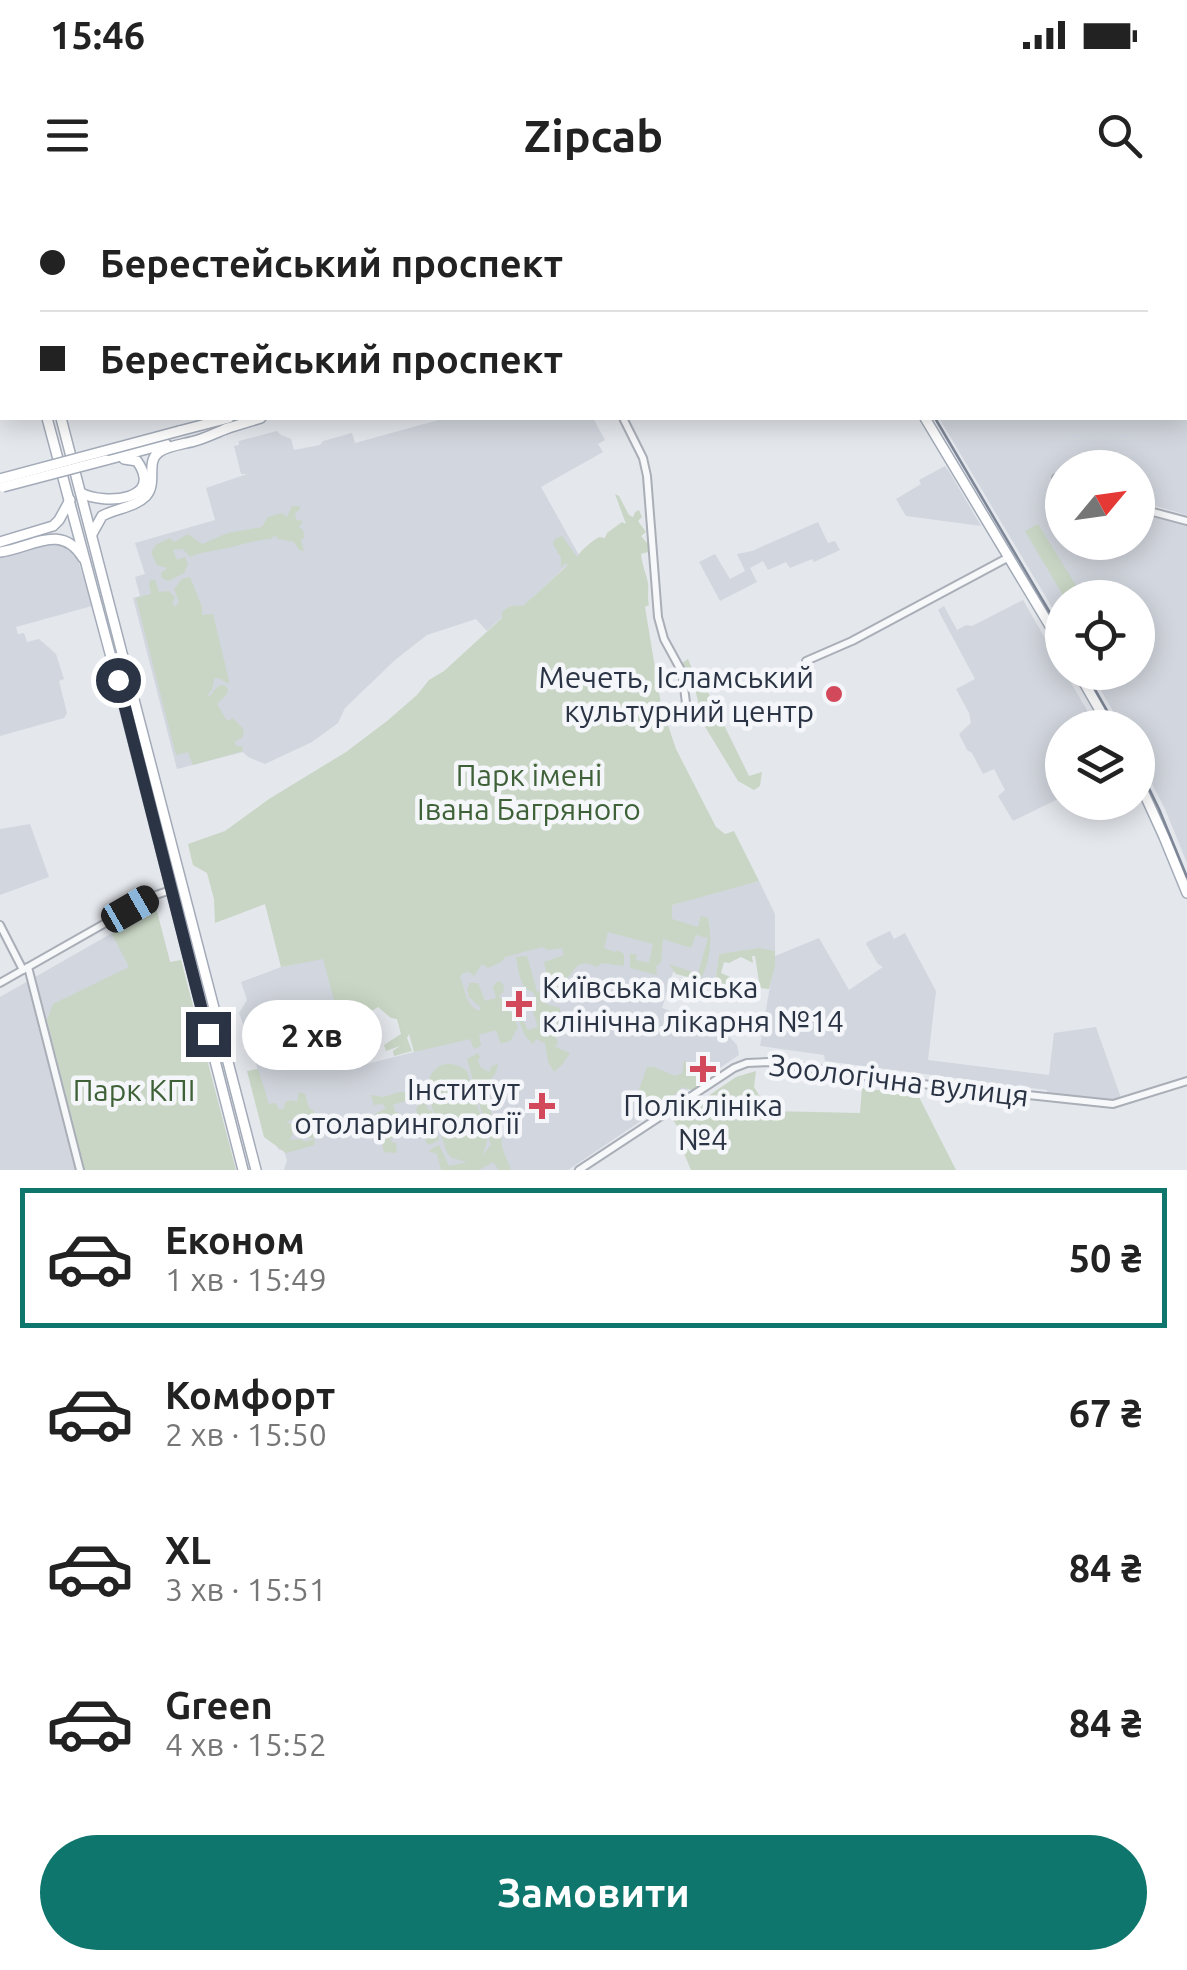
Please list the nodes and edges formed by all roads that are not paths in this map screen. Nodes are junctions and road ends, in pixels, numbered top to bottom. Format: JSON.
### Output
{"nodes":[{"id":1,"x":48,"y":420,"type":"edge"},
{"id":2,"x":62,"y":420,"type":"edge"},
{"id":3,"x":624,"y":420,"type":"edge"},
{"id":4,"x":926,"y":420,"type":"edge"},
{"id":5,"x":228,"y":423,"type":"edge"},
{"id":6,"x":181,"y":435,"type":"junction"},
{"id":7,"x":106,"y":460,"type":"junction"},
{"id":8,"x":1,"y":486,"type":"edge"},
{"id":9,"x":81,"y":492,"type":"junction"},
{"id":10,"x":70,"y":500,"type":"junction"},
{"id":11,"x":1155,"y":513,"type":"edge"},
{"id":12,"x":1187,"y":521,"type":"edge"},
{"id":13,"x":92,"y":534,"type":"junction"},
{"id":14,"x":2,"y":545,"type":"edge"},
{"id":15,"x":1010,"y":557,"type":"junction"},
{"id":16,"x":87,"y":564,"type":"junction"},
{"id":17,"x":1045,"y":617,"type":"edge"},
{"id":18,"x":806,"y":661,"type":"dead end"},
{"id":19,"x":693,"y":719,"type":"dead end"},
{"id":20,"x":1155,"y":817,"type":"edge"},
{"id":21,"x":172,"y":890,"type":"junction"},
{"id":22,"x":1187,"y":893,"type":"edge"},
{"id":23,"x":0,"y":925,"type":"edge"},
{"id":24,"x":26,"y":968,"type":"junction"},
{"id":25,"x":0,"y":983,"type":"edge"},
{"id":26,"x":1187,"y":1081,"type":"edge"},
{"id":27,"x":80,"y":1170,"type":"edge"},
{"id":28,"x":243,"y":1170,"type":"edge"},
{"id":29,"x":256,"y":1170,"type":"edge"},
{"id":30,"x":579,"y":1170,"type":"edge"}],
"edges":[{"from":1,"to":10,"type":"main road"},
{"from":2,"to":9,"type":"main road"},
{"from":3,"to":19,"type":"street"},
{"from":4,"to":15,"type":"main road"},
{"from":5,"to":6,"type":"main road"},
{"from":5,"to":13,"type":"main road"},
{"from":6,"to":7,"type":"main road"},
{"from":6,"to":8,"type":"main road","bridge":true},
{"from":7,"to":8,"type":"main road","bridge":true},
{"from":7,"to":9,"type":"main road"},
{"from":9,"to":13,"type":"main road"},
{"from":10,"to":14,"type":"main road"},
{"from":10,"to":16,"type":"main road"},
{"from":11,"to":12,"type":"street"},
{"from":13,"to":29,"type":"main road"},
{"from":14,"to":16,"type":"main road"},
{"from":15,"to":17,"type":"main road"},
{"from":15,"to":18,"type":"street"},
{"from":16,"to":21,"type":"main road"},
{"from":20,"to":22,"type":"main road"},
{"from":21,"to":24,"type":"street"},
{"from":21,"to":28,"type":"main road"},
{"from":23,"to":24,"type":"street"},
{"from":24,"to":25,"type":"street"},
{"from":24,"to":27,"type":"street"},
{"from":26,"to":30,"type":"street","name":"Зоологічна вулиця"}]}
